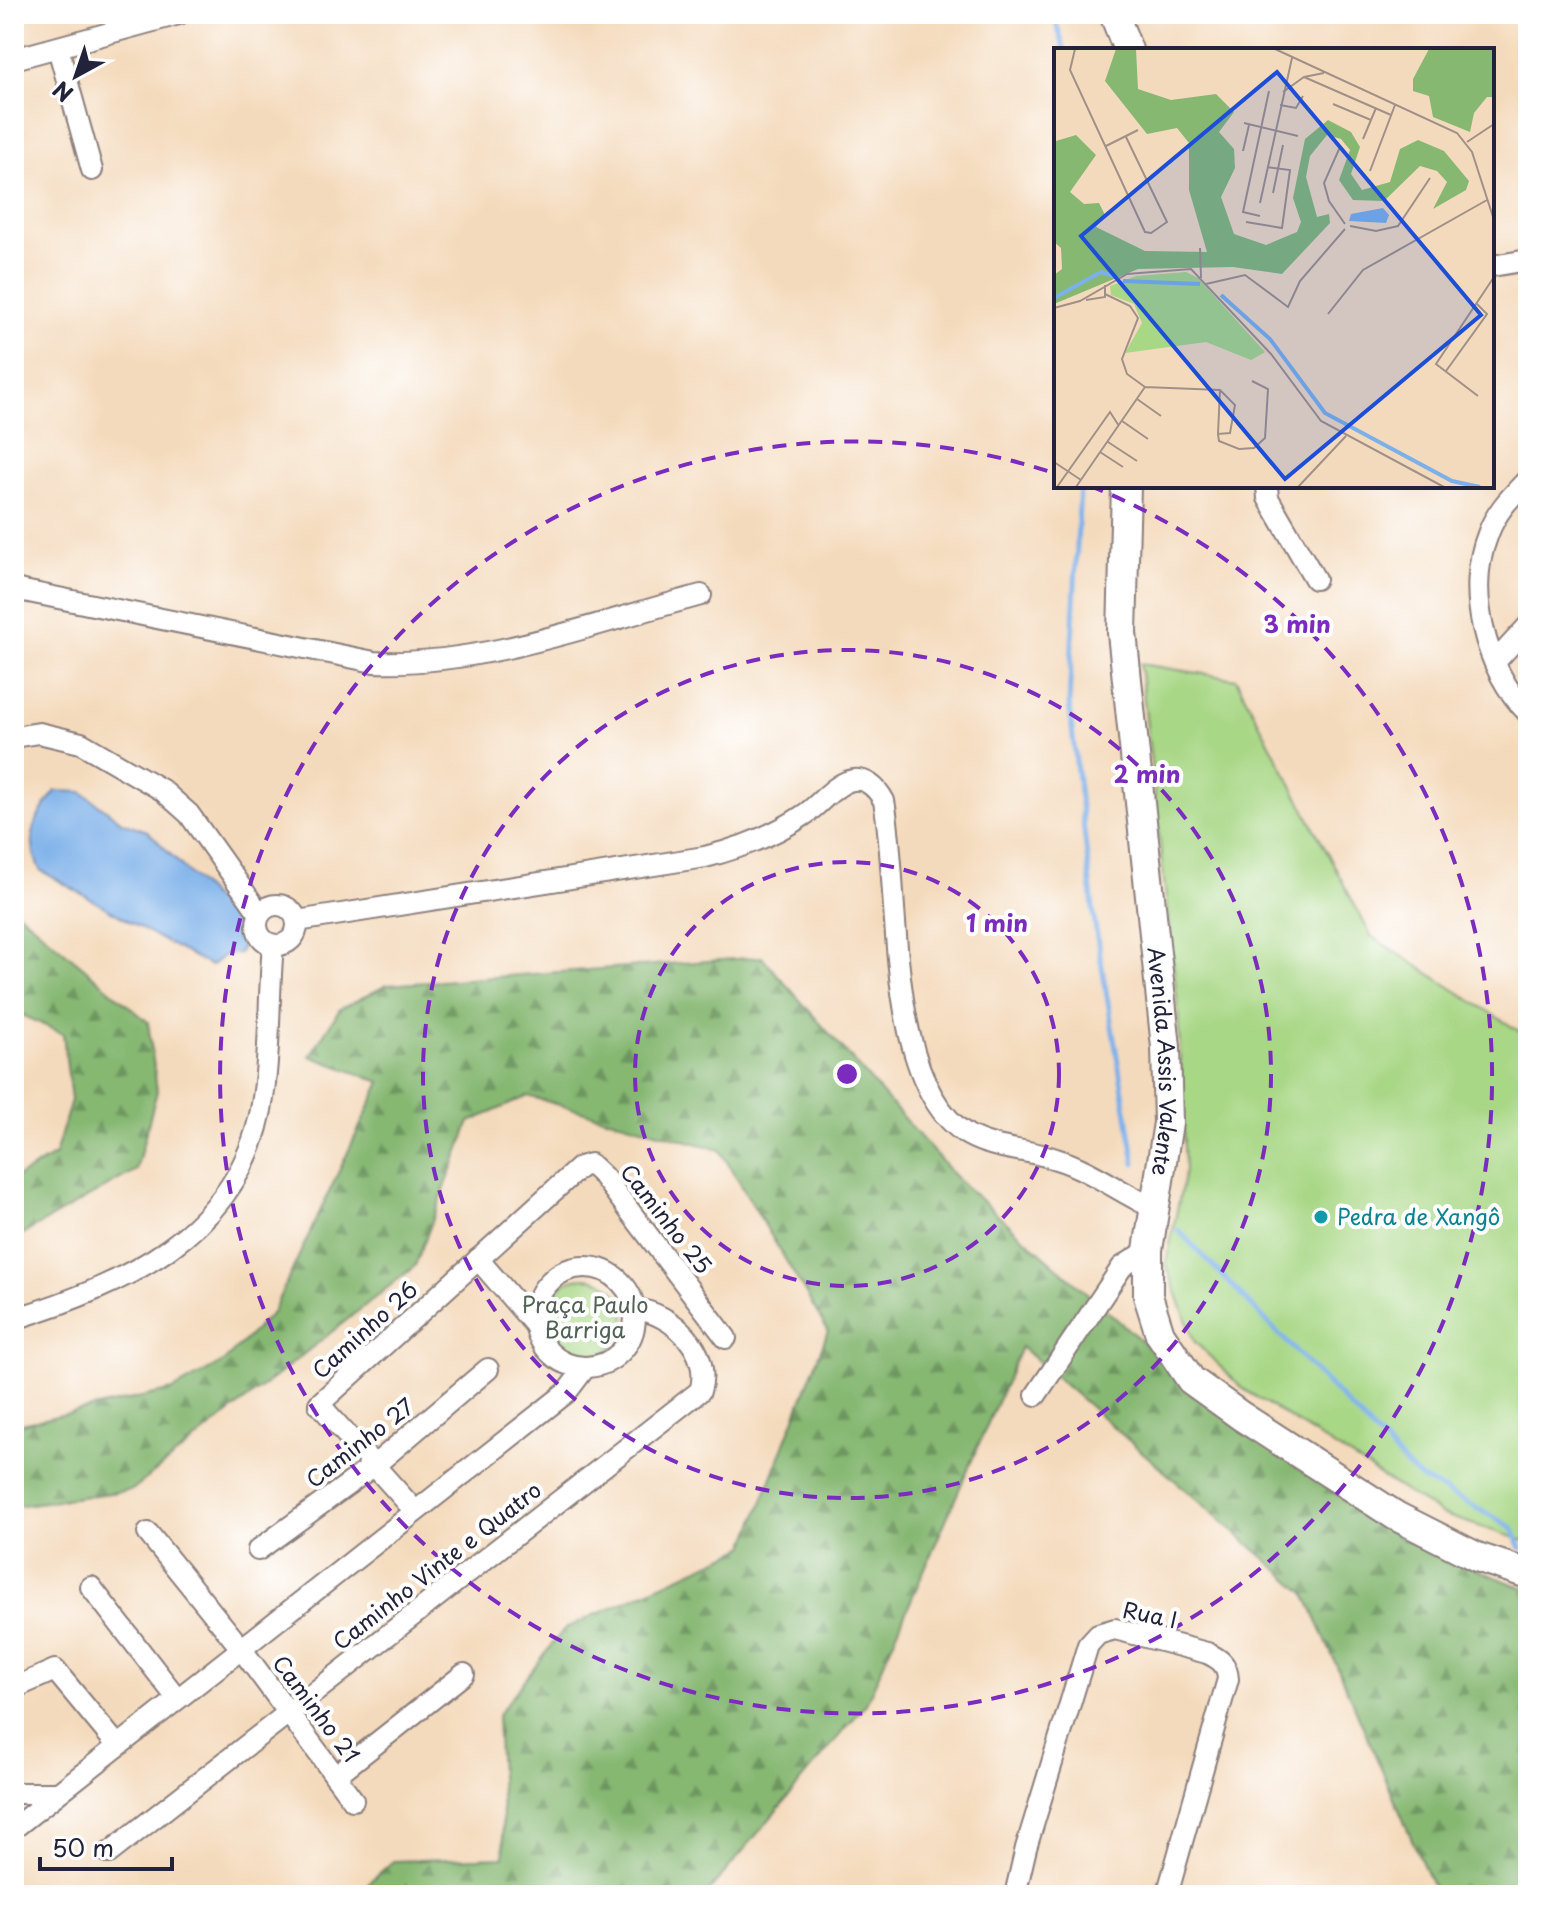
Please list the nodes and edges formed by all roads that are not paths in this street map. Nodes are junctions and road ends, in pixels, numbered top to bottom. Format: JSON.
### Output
{"nodes":[{"id":1,"x":179,"y":14,"type":"edge"},
{"id":2,"x":1114,"y":14,"type":"edge"},
{"id":3,"x":58,"y":48,"type":"junction"},
{"id":4,"x":1127,"y":48,"type":"edge"},
{"id":5,"x":14,"y":59,"type":"edge"},
{"id":6,"x":92,"y":170,"type":"dead end"},
{"id":7,"x":1528,"y":260,"type":"edge"},
{"id":8,"x":1494,"y":266,"type":"edge"},
{"id":9,"x":1528,"y":479,"type":"edge"},
{"id":10,"x":1126,"y":488,"type":"edge"},
{"id":11,"x":1267,"y":488,"type":"edge"},
{"id":12,"x":1315,"y":579,"type":"dead end"},
{"id":13,"x":14,"y":589,"type":"edge"},
{"id":14,"x":701,"y":595,"type":"dead end"},
{"id":15,"x":1528,"y":626,"type":"edge"},
{"id":16,"x":1495,"y":662,"type":"junction"},
{"id":17,"x":1528,"y":713,"type":"edge"},
{"id":18,"x":14,"y":737,"type":"edge"},
{"id":19,"x":260,"y":914,"type":"junction"},
{"id":20,"x":297,"y":921,"type":"junction"},
{"id":21,"x":273,"y":945,"type":"junction"},
{"id":22,"x":1154,"y":1208,"type":"junction"},
{"id":23,"x":1148,"y":1250,"type":"junction"},
{"id":24,"x":478,"y":1259,"type":"junction"},
{"id":25,"x":634,"y":1309,"type":"junction"},
{"id":26,"x":14,"y":1319,"type":"edge"},
{"id":27,"x":534,"y":1324,"type":"junction"},
{"id":28,"x":726,"y":1338,"type":"dead end"},
{"id":29,"x":585,"y":1368,"type":"junction"},
{"id":30,"x":488,"y":1369,"type":"dead end"},
{"id":31,"x":1036,"y":1395,"type":"dead end"},
{"id":32,"x":376,"y":1464,"type":"junction"},
{"id":33,"x":415,"y":1511,"type":"junction"},
{"id":34,"x":148,"y":1533,"type":"dead end"},
{"id":35,"x":258,"y":1550,"type":"dead end"},
{"id":36,"x":1528,"y":1574,"type":"edge"},
{"id":37,"x":91,"y":1587,"type":"dead end"},
{"id":38,"x":240,"y":1647,"type":"junction"},
{"id":39,"x":464,"y":1674,"type":"dead end"},
{"id":40,"x":14,"y":1688,"type":"edge"},
{"id":41,"x":176,"y":1697,"type":"junction"},
{"id":42,"x":287,"y":1713,"type":"junction"},
{"id":43,"x":117,"y":1745,"type":"junction"},
{"id":44,"x":335,"y":1776,"type":"junction"},
{"id":45,"x":14,"y":1793,"type":"edge"},
{"id":46,"x":56,"y":1793,"type":"junction"},
{"id":47,"x":353,"y":1800,"type":"dead end"},
{"id":48,"x":14,"y":1828,"type":"edge"},
{"id":49,"x":109,"y":1853,"type":"dead end"},
{"id":50,"x":1015,"y":1895,"type":"edge"},
{"id":51,"x":1167,"y":1895,"type":"edge"}],
"edges":[{"from":1,"to":3,"type":"street"},
{"from":2,"to":4,"type":"main road"},
{"from":3,"to":5,"type":"street"},
{"from":3,"to":6,"type":"street"},
{"from":7,"to":8,"type":"street"},
{"from":9,"to":16,"type":"street"},
{"from":10,"to":22,"type":"main road","name":"Avenida Assis Valente"},
{"from":11,"to":12,"type":"street"},
{"from":13,"to":14,"type":"street"},
{"from":15,"to":16,"type":"street"},
{"from":16,"to":17,"type":"street"},
{"from":18,"to":19,"type":"street"},
{"from":19,"to":20,"type":"street"},
{"from":19,"to":21,"type":"street"},
{"from":20,"to":21,"type":"street"},
{"from":20,"to":22,"type":"street"},
{"from":21,"to":26,"type":"street"},
{"from":22,"to":23,"type":"main road","name":"Avenida Assis Valente"},
{"from":23,"to":31,"type":"street"},
{"from":23,"to":36,"type":"main road","name":"Avenida Assis Valente"},
{"from":24,"to":27,"type":"street"},
{"from":24,"to":28,"type":"street","name":"Caminho 25"},
{"from":24,"to":32,"type":"street","name":"Caminho 26"},
{"from":25,"to":27,"type":"street"},
{"from":25,"to":29,"type":"street"},
{"from":25,"to":42,"type":"street","name":"Caminho Vinte e Quatro"},
{"from":27,"to":29,"type":"street"},
{"from":29,"to":33,"type":"street"},
{"from":30,"to":32,"type":"street","name":"Caminho 27"},
{"from":32,"to":33,"type":"street","name":"Caminho 26"},
{"from":32,"to":35,"type":"street","name":"Caminho 27"},
{"from":33,"to":38,"type":"street"},
{"from":34,"to":38,"type":"street","name":"Caminho 21"},
{"from":37,"to":41,"type":"street"},
{"from":38,"to":41,"type":"street"},
{"from":38,"to":42,"type":"street","name":"Caminho 21"},
{"from":39,"to":44,"type":"street"},
{"from":40,"to":43,"type":"street"},
{"from":41,"to":43,"type":"street"},
{"from":42,"to":44,"type":"street","name":"Caminho 21"},
{"from":42,"to":49,"type":"street","name":"Caminho Vinte e Quatro"},
{"from":43,"to":46,"type":"street"},
{"from":44,"to":47,"type":"street","name":"Caminho 21"},
{"from":45,"to":46,"type":"street"},
{"from":46,"to":48,"type":"street"},
{"from":50,"to":51,"type":"street","name":"Rua I"}]}
